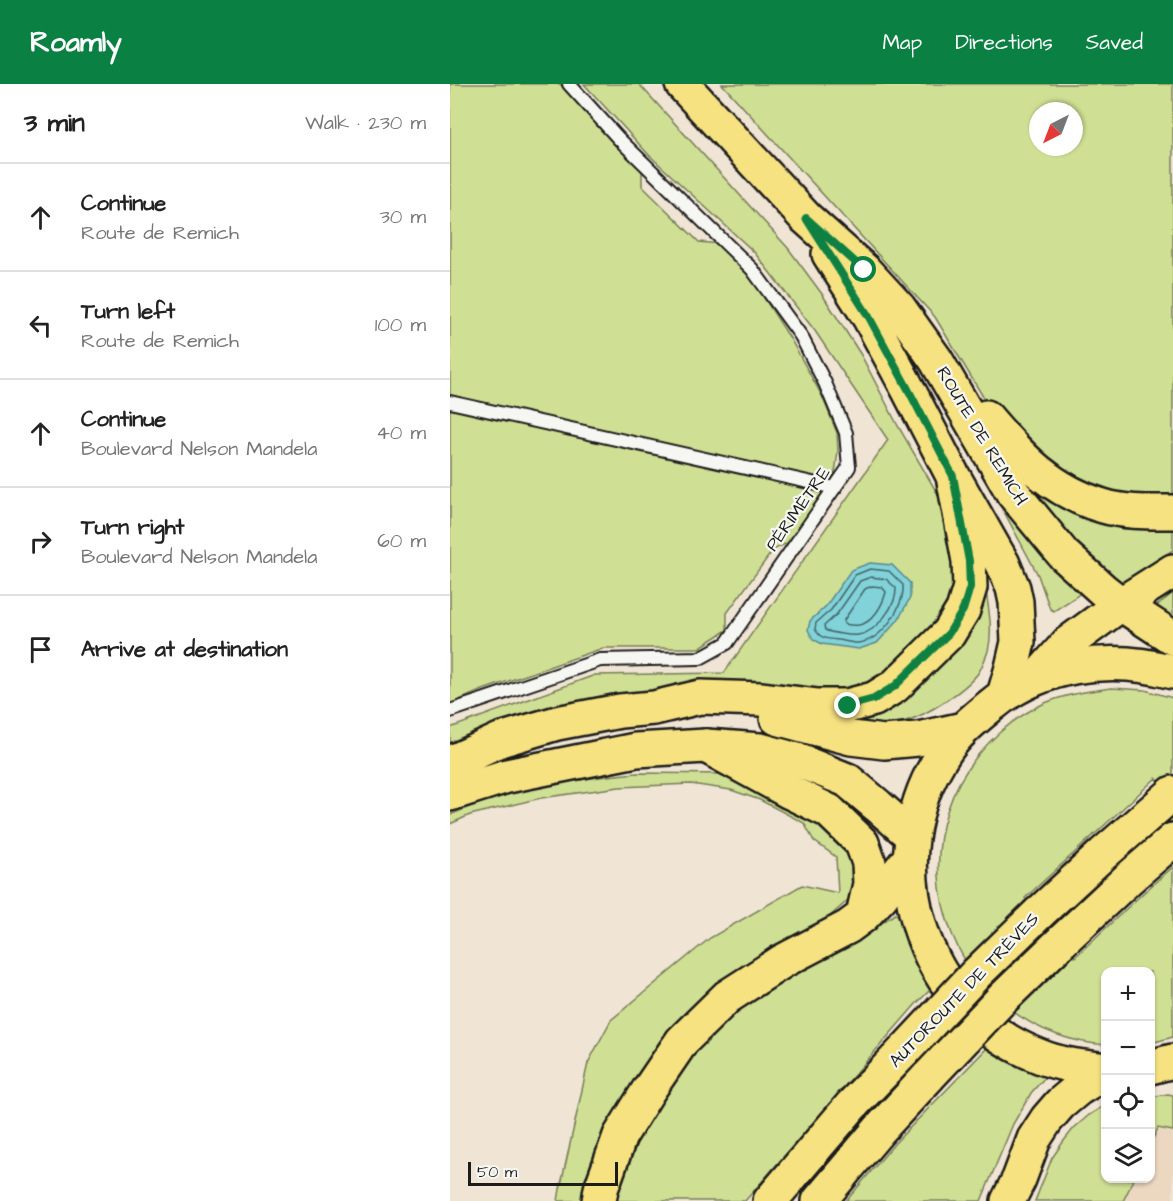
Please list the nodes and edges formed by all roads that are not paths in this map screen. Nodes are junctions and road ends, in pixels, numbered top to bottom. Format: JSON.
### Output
{"nodes":[{"id":1,"x":569,"y":84,"type":"edge"},
{"id":2,"x":682,"y":84,"type":"edge"},
{"id":3,"x":806,"y":218,"type":"junction"},
{"id":4,"x":899,"y":308,"type":"junction"},
{"id":5,"x":450,"y":402,"type":"edge"},
{"id":6,"x":953,"y":476,"type":"junction"},
{"id":7,"x":835,"y":488,"type":"junction"},
{"id":8,"x":1173,"y":512,"type":"edge"},
{"id":9,"x":1173,"y":571,"type":"edge"},
{"id":10,"x":1121,"y":604,"type":"junction"},
{"id":11,"x":1173,"y":638,"type":"edge"},
{"id":12,"x":1173,"y":672,"type":"edge"},
{"id":13,"x":1038,"y":677,"type":"junction"},
{"id":14,"x":1004,"y":694,"type":"junction"},
{"id":15,"x":654,"y":708,"type":"junction"},
{"id":16,"x":450,"y":711,"type":"edge"},
{"id":17,"x":963,"y":729,"type":"junction"},
{"id":18,"x":706,"y":746,"type":"junction"},
{"id":19,"x":450,"y":763,"type":"edge"},
{"id":20,"x":450,"y":794,"type":"edge"},
{"id":21,"x":1172,"y":794,"type":"edge"},
{"id":22,"x":1173,"y":840,"type":"edge"},
{"id":23,"x":910,"y":848,"type":"junction"},
{"id":24,"x":863,"y":916,"type":"junction"},
{"id":25,"x":1173,"y":1061,"type":"edge"},
{"id":26,"x":1155,"y":1066,"type":"edge"},
{"id":27,"x":1101,"y":1070,"type":"edge"},
{"id":28,"x":1101,"y":1074,"type":"edge"},
{"id":29,"x":599,"y":1201,"type":"edge"},
{"id":30,"x":770,"y":1201,"type":"edge"},
{"id":31,"x":819,"y":1201,"type":"edge"},
{"id":32,"x":1008,"y":1201,"type":"edge"}],
"edges":[{"from":1,"to":7,"type":"lane","name":"PÉRIMÈTRE"},
{"from":2,"to":3,"type":"main road","name":"ROUTE DE REMICH"},
{"from":3,"to":4,"type":"main road","name":"ROUTE DE REMICH"},
{"from":3,"to":6,"type":"main road","name":"ROUTE DE REMICH"},
{"from":4,"to":8,"type":"main road"},
{"from":4,"to":10,"type":"main road","name":"ROUTE DE REMICH"},
{"from":5,"to":7,"type":"lane"},
{"from":6,"to":14,"type":"main road","name":"ROUTE DE REMICH"},
{"from":6,"to":15,"type":"main road"},
{"from":7,"to":16,"type":"lane","name":"PÉRIMÈTRE"},
{"from":9,"to":10,"type":"main road"},
{"from":10,"to":11,"type":"main road","name":"ROUTE DE REMICH"},
{"from":10,"to":13,"type":"main road"},
{"from":12,"to":13,"type":"main road"},
{"from":13,"to":14,"type":"main road"},
{"from":14,"to":17,"type":"main road"},
{"from":15,"to":17,"type":"main road"},
{"from":15,"to":19,"type":"main road"},
{"from":17,"to":23,"type":"main road"},
{"from":18,"to":20,"type":"main road"},
{"from":18,"to":23,"type":"main road"},
{"from":18,"to":24,"type":"main road"},
{"from":21,"to":30,"type":"main road","name":"AUTOROUTE DE TRÈVES","bridge":true},
{"from":22,"to":31,"type":"main road","name":"AUTOROUTE DE TRÈVES","bridge":true},
{"from":23,"to":24,"type":"main road"},
{"from":23,"to":27,"type":"main road"},
{"from":24,"to":29,"type":"main road"},
{"from":25,"to":26,"type":"main road"},
{"from":28,"to":32,"type":"main road"}]}
